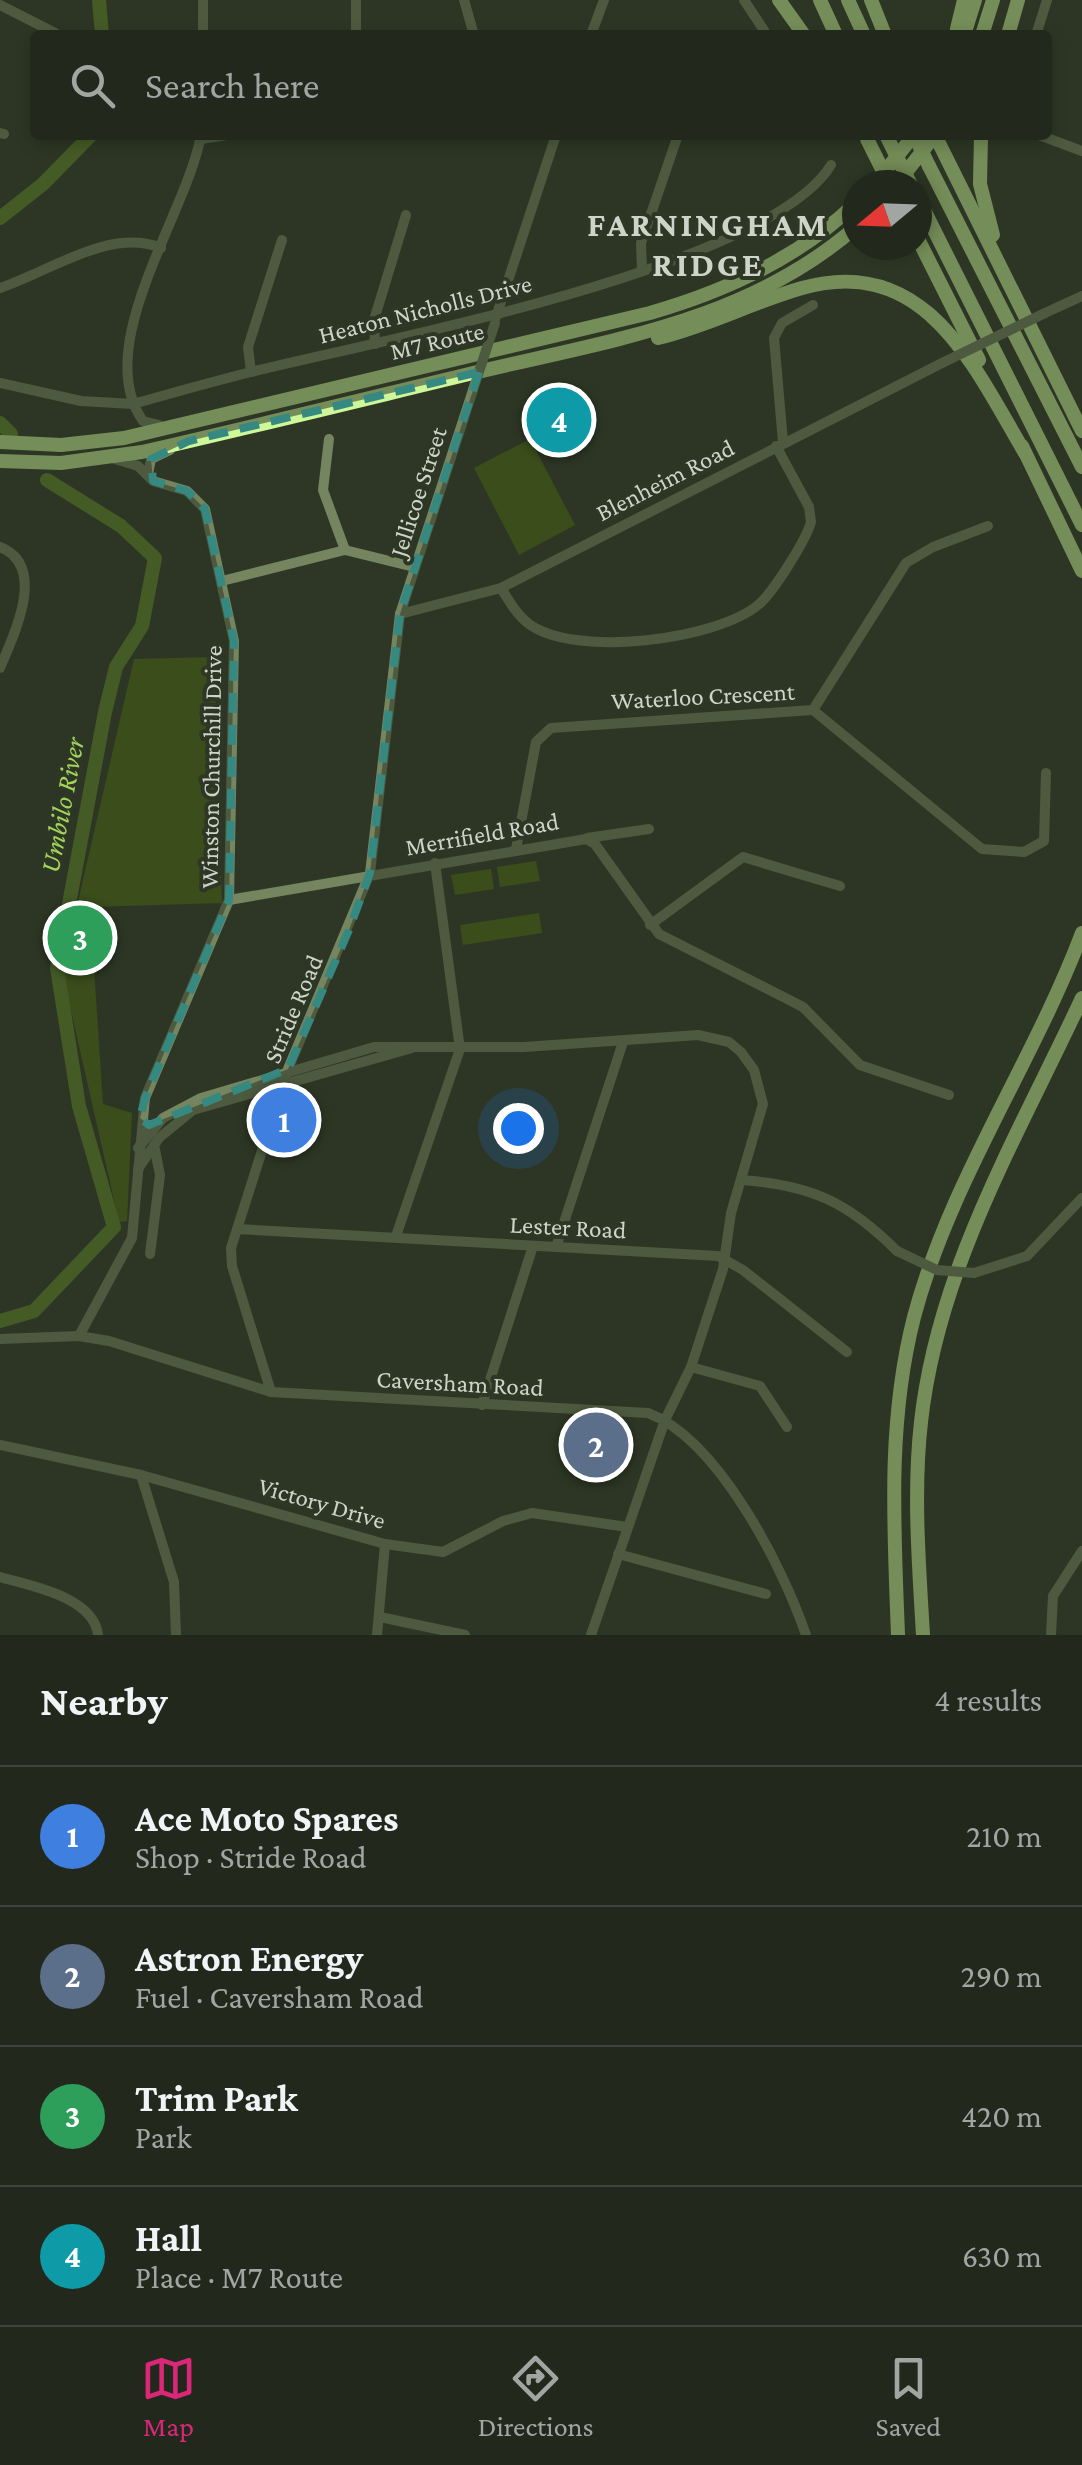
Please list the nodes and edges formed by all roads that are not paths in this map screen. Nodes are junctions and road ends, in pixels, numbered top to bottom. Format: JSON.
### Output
{"nodes":[{"id":1,"x":203,"y":0,"type":"edge"},
{"id":2,"x":356,"y":0,"type":"edge"},
{"id":3,"x":464,"y":0,"type":"edge"},
{"id":4,"x":604,"y":0,"type":"edge"},
{"id":5,"x":744,"y":0,"type":"edge"},
{"id":6,"x":780,"y":0,"type":"edge"},
{"id":7,"x":820,"y":0,"type":"edge"},
{"id":8,"x":848,"y":0,"type":"edge"},
{"id":9,"x":871,"y":0,"type":"edge"},
{"id":10,"x":964,"y":0,"type":"edge"},
{"id":11,"x":975,"y":0,"type":"edge"},
{"id":12,"x":993,"y":0,"type":"edge"},
{"id":13,"x":1018,"y":0,"type":"edge"},
{"id":14,"x":1047,"y":0,"type":"edge"},
{"id":15,"x":0,"y":5,"type":"edge"},
{"id":16,"x":48,"y":30,"type":"edge"},
{"id":17,"x":203,"y":30,"type":"edge"},
{"id":18,"x":356,"y":30,"type":"edge"},
{"id":19,"x":473,"y":30,"type":"edge"},
{"id":20,"x":593,"y":30,"type":"edge"},
{"id":21,"x":764,"y":30,"type":"edge"},
{"id":22,"x":801,"y":30,"type":"edge"},
{"id":23,"x":834,"y":30,"type":"edge"},
{"id":24,"x":862,"y":30,"type":"edge"},
{"id":25,"x":883,"y":30,"type":"edge"},
{"id":26,"x":956,"y":30,"type":"edge"},
{"id":27,"x":966,"y":30,"type":"edge"},
{"id":28,"x":984,"y":30,"type":"edge"},
{"id":29,"x":1009,"y":30,"type":"edge"},
{"id":30,"x":1038,"y":30,"type":"edge"},
{"id":31,"x":200,"y":140,"type":"edge"},
{"id":32,"x":554,"y":140,"type":"edge"},
{"id":33,"x":676,"y":140,"type":"edge"},
{"id":34,"x":868,"y":140,"type":"edge"},
{"id":35,"x":889,"y":140,"type":"edge"},
{"id":36,"x":910,"y":140,"type":"edge"},
{"id":37,"x":917,"y":140,"type":"edge"},
{"id":38,"x":930,"y":140,"type":"edge"},
{"id":39,"x":937,"y":140,"type":"edge"},
{"id":40,"x":981,"y":140,"type":"edge"},
{"id":41,"x":1052,"y":140,"type":"edge"},
{"id":42,"x":1082,"y":152,"type":"edge"},
{"id":43,"x":831,"y":165,"type":"dead end"},
{"id":44,"x":885,"y":170,"type":"edge"},
{"id":45,"x":886,"y":170,"type":"edge"},
{"id":46,"x":904,"y":170,"type":"edge"},
{"id":47,"x":905,"y":170,"type":"edge"},
{"id":48,"x":842,"y":213,"type":"edge"},
{"id":49,"x":406,"y":215,"type":"dead end"},
{"id":50,"x":932,"y":226,"type":"edge"},
{"id":51,"x":842,"y":237,"type":"edge"},
{"id":52,"x":282,"y":240,"type":"dead end"},
{"id":53,"x":161,"y":248,"type":"junction"},
{"id":54,"x":929,"y":260,"type":"edge"},
{"id":55,"x":642,"y":270,"type":"junction"},
{"id":56,"x":0,"y":288,"type":"edge"},
{"id":57,"x":1082,"y":296,"type":"edge"},
{"id":58,"x":813,"y":305,"type":"dead end"},
{"id":59,"x":1022,"y":310,"type":"junction"},
{"id":60,"x":496,"y":318,"type":"junction"},
{"id":61,"x":375,"y":344,"type":"junction"},
{"id":62,"x":495,"y":368,"type":"junction"},
{"id":63,"x":251,"y":372,"type":"junction"},
{"id":64,"x":0,"y":383,"type":"edge"},
{"id":65,"x":133,"y":404,"type":"junction"},
{"id":66,"x":186,"y":424,"type":"junction"},
{"id":67,"x":1082,"y":431,"type":"edge"},
{"id":68,"x":104,"y":440,"type":"junction"},
{"id":69,"x":329,"y":440,"type":"dead end"},
{"id":70,"x":0,"y":442,"type":"edge"},
{"id":71,"x":189,"y":442,"type":"junction"},
{"id":72,"x":780,"y":444,"type":"junction"},
{"id":73,"x":1026,"y":453,"type":"junction"},
{"id":74,"x":108,"y":458,"type":"junction"},
{"id":75,"x":0,"y":461,"type":"edge"},
{"id":76,"x":1082,"y":468,"type":"edge"},
{"id":77,"x":148,"y":474,"type":"junction"},
{"id":78,"x":1082,"y":525,"type":"edge"},
{"id":79,"x":988,"y":526,"type":"dead end"},
{"id":80,"x":0,"y":547,"type":"edge"},
{"id":81,"x":345,"y":550,"type":"junction"},
{"id":82,"x":414,"y":567,"type":"junction"},
{"id":83,"x":1082,"y":571,"type":"edge"},
{"id":84,"x":222,"y":581,"type":"junction"},
{"id":85,"x":500,"y":588,"type":"junction"},
{"id":86,"x":400,"y":614,"type":"junction"},
{"id":87,"x":0,"y":668,"type":"edge"},
{"id":88,"x":812,"y":710,"type":"junction"},
{"id":89,"x":1046,"y":774,"type":"dead end"},
{"id":90,"x":650,"y":829,"type":"dead end"},
{"id":91,"x":586,"y":839,"type":"junction"},
{"id":92,"x":516,"y":849,"type":"junction"},
{"id":93,"x":435,"y":863,"type":"junction"},
{"id":94,"x":370,"y":873,"type":"junction"},
{"id":95,"x":840,"y":886,"type":"dead end"},
{"id":96,"x":230,"y":900,"type":"junction"},
{"id":97,"x":650,"y":924,"type":"junction"},
{"id":98,"x":1082,"y":933,"type":"edge"},
{"id":99,"x":1082,"y":998,"type":"edge"},
{"id":100,"x":623,"y":1042,"type":"junction"},
{"id":101,"x":460,"y":1049,"type":"junction"},
{"id":102,"x":286,"y":1075,"type":"junction"},
{"id":103,"x":949,"y":1095,"type":"dead end"},
{"id":104,"x":140,"y":1118,"type":"junction"},
{"id":105,"x":157,"y":1124,"type":"junction"},
{"id":106,"x":154,"y":1145,"type":"junction"},
{"id":107,"x":138,"y":1148,"type":"junction"},
{"id":108,"x":138,"y":1169,"type":"junction"},
{"id":109,"x":742,"y":1180,"type":"junction"},
{"id":110,"x":1082,"y":1198,"type":"edge"},
{"id":111,"x":237,"y":1229,"type":"junction"},
{"id":112,"x":396,"y":1236,"type":"junction"},
{"id":113,"x":532,"y":1246,"type":"junction"},
{"id":114,"x":556,"y":1247,"type":"junction"},
{"id":115,"x":150,"y":1254,"type":"dead end"},
{"id":116,"x":724,"y":1258,"type":"junction"},
{"id":117,"x":96,"y":1312,"type":"junction"},
{"id":118,"x":80,"y":1336,"type":"junction"},
{"id":119,"x":0,"y":1338,"type":"edge"},
{"id":120,"x":109,"y":1340,"type":"junction"},
{"id":121,"x":847,"y":1352,"type":"dead end"},
{"id":122,"x":692,"y":1367,"type":"junction"},
{"id":123,"x":271,"y":1392,"type":"junction"},
{"id":124,"x":482,"y":1404,"type":"junction"},
{"id":125,"x":664,"y":1420,"type":"junction"},
{"id":126,"x":787,"y":1427,"type":"dead end"},
{"id":127,"x":0,"y":1445,"type":"edge"},
{"id":128,"x":140,"y":1474,"type":"junction"},
{"id":129,"x":627,"y":1527,"type":"junction"},
{"id":130,"x":385,"y":1544,"type":"junction"},
{"id":131,"x":1082,"y":1550,"type":"edge"},
{"id":132,"x":618,"y":1554,"type":"junction"},
{"id":133,"x":0,"y":1577,"type":"edge"},
{"id":134,"x":766,"y":1594,"type":"dead end"},
{"id":135,"x":380,"y":1617,"type":"junction"},
{"id":136,"x":98,"y":1635,"type":"edge"},
{"id":137,"x":176,"y":1635,"type":"edge"},
{"id":138,"x":378,"y":1635,"type":"edge"},
{"id":139,"x":465,"y":1635,"type":"edge"},
{"id":140,"x":591,"y":1635,"type":"edge"},
{"id":141,"x":806,"y":1635,"type":"edge"},
{"id":142,"x":898,"y":1635,"type":"edge"},
{"id":143,"x":922,"y":1635,"type":"edge"},
{"id":144,"x":1050,"y":1635,"type":"edge"}],
"edges":[{"from":1,"to":17,"type":"street"},
{"from":2,"to":18,"type":"street"},
{"from":3,"to":19,"type":"street"},
{"from":4,"to":20,"type":"street"},
{"from":5,"to":21,"type":"street"},
{"from":6,"to":22,"type":"highway"},
{"from":7,"to":23,"type":"highway"},
{"from":8,"to":24,"type":"highway"},
{"from":9,"to":25,"type":"highway"},
{"from":10,"to":26,"type":"highway"},
{"from":11,"to":27,"type":"highway"},
{"from":12,"to":28,"type":"highway"},
{"from":13,"to":29,"type":"highway"},
{"from":14,"to":30,"type":"street"},
{"from":15,"to":16,"type":"street"},
{"from":31,"to":53,"type":"street"},
{"from":32,"to":60,"type":"street","name":"Jellicoe Street"},
{"from":33,"to":55,"type":"street"},
{"from":34,"to":44,"type":"highway","bridge":true},
{"from":35,"to":46,"type":"highway","bridge":true},
{"from":36,"to":45,"type":"highway"},
{"from":37,"to":76,"type":"highway","bridge":true},
{"from":38,"to":47,"type":"highway"},
{"from":39,"to":59,"type":"highway"},
{"from":40,"to":59,"type":"highway"},
{"from":41,"to":42,"type":"street"},
{"from":43,"to":55,"type":"street","name":"Heaton Nicholls Drive"},
{"from":48,"to":66,"type":"highway","name":"M7 Route"},
{"from":49,"to":61,"type":"street"},
{"from":50,"to":78,"type":"highway"},
{"from":51,"to":62,"type":"highway","name":"M7 Route"},
{"from":52,"to":63,"type":"street"},
{"from":53,"to":56,"type":"street"},
{"from":53,"to":65,"type":"street"},
{"from":54,"to":73,"type":"highway"},
{"from":55,"to":60,"type":"street","name":"Heaton Nicholls Drive"},
{"from":57,"to":72,"type":"street","name":"Blenheim Road","bridge":true},
{"from":58,"to":72,"type":"street"},
{"from":59,"to":67,"type":"highway"},
{"from":60,"to":61,"type":"street","name":"Heaton Nicholls Drive"},
{"from":60,"to":82,"type":"street","name":"Jellicoe Street","bridge":true},
{"from":61,"to":63,"type":"street","name":"Heaton Nicholls Drive"},
{"from":62,"to":71,"type":"highway","name":"M7 Route"},
{"from":62,"to":73,"type":"highway"},
{"from":63,"to":65,"type":"street","name":"Heaton Nicholls Drive"},
{"from":64,"to":65,"type":"street","name":"Heaton Nicholls Drive"},
{"from":65,"to":66,"type":"street"},
{"from":65,"to":68,"type":"street"},
{"from":66,"to":68,"type":"highway","name":"M7 Route"},
{"from":68,"to":70,"type":"highway","name":"M7 Route"},
{"from":69,"to":81,"type":"street"},
{"from":71,"to":74,"type":"highway","name":"M7 Route"},
{"from":71,"to":77,"type":"street"},
{"from":72,"to":85,"type":"street","name":"Blenheim Road"},
{"from":72,"to":85,"type":"street"},
{"from":73,"to":83,"type":"highway"},
{"from":74,"to":75,"type":"highway","name":"M7 Route"},
{"from":74,"to":77,"type":"street","name":"Winston Churchill Drive"},
{"from":77,"to":84,"type":"street","name":"Winston Churchill Drive"},
{"from":79,"to":88,"type":"street"},
{"from":80,"to":87,"type":"street"},
{"from":81,"to":82,"type":"street"},
{"from":81,"to":84,"type":"street"},
{"from":82,"to":86,"type":"street","name":"Jellicoe Street"},
{"from":84,"to":96,"type":"street","name":"Winston Churchill Drive"},
{"from":85,"to":86,"type":"street","name":"Blenheim Road"},
{"from":86,"to":94,"type":"street","name":"Jellicoe Street"},
{"from":88,"to":89,"type":"street","name":"Waterloo Crescent"},
{"from":88,"to":92,"type":"street","name":"Waterloo Crescent"},
{"from":90,"to":91,"type":"street"},
{"from":91,"to":92,"type":"street","name":"Merrifield Road"},
{"from":91,"to":97,"type":"street","name":"Merrifield Road"},
{"from":92,"to":93,"type":"street","name":"Merrifield Road"},
{"from":93,"to":94,"type":"street","name":"Merrifield Road"},
{"from":93,"to":101,"type":"street"},
{"from":94,"to":96,"type":"street","name":"Merrifield Road"},
{"from":94,"to":102,"type":"street","name":"Stride Road"},
{"from":95,"to":97,"type":"street"},
{"from":96,"to":104,"type":"street","name":"Winston Churchill Drive"},
{"from":97,"to":103,"type":"street","name":"Merrifield Road"},
{"from":98,"to":142,"type":"highway"},
{"from":99,"to":143,"type":"highway"},
{"from":100,"to":101,"type":"street"},
{"from":100,"to":109,"type":"street"},
{"from":100,"to":114,"type":"street"},
{"from":101,"to":102,"type":"street"},
{"from":101,"to":112,"type":"street"},
{"from":102,"to":105,"type":"street"},
{"from":102,"to":106,"type":"street"},
{"from":102,"to":111,"type":"street","name":"Stride Road"},
{"from":104,"to":105,"type":"street"},
{"from":104,"to":107,"type":"street","name":"Winston Churchill Drive"},
{"from":105,"to":107,"type":"street"},
{"from":106,"to":108,"type":"street"},
{"from":106,"to":115,"type":"street"},
{"from":107,"to":108,"type":"street","name":"Winston Churchill Drive"},
{"from":108,"to":117,"type":"street","name":"Winston Churchill Drive"},
{"from":109,"to":110,"type":"street","bridge":true},
{"from":109,"to":116,"type":"street"},
{"from":111,"to":112,"type":"street","name":"Lester Road"},
{"from":111,"to":123,"type":"street","name":"Stride Road"},
{"from":112,"to":113,"type":"street","name":"Lester Road"},
{"from":113,"to":114,"type":"street","name":"Lester Road"},
{"from":113,"to":124,"type":"street"},
{"from":114,"to":116,"type":"street","name":"Lester Road"},
{"from":116,"to":121,"type":"street"},
{"from":116,"to":122,"type":"street"},
{"from":117,"to":118,"type":"street","name":"Winston Churchill Drive"},
{"from":117,"to":120,"type":"street"},
{"from":118,"to":119,"type":"street","name":"Caversham Road"},
{"from":118,"to":120,"type":"street","name":"Caversham Road"},
{"from":120,"to":123,"type":"street","name":"Caversham Road"},
{"from":122,"to":125,"type":"street"},
{"from":122,"to":126,"type":"street"},
{"from":123,"to":124,"type":"street","name":"Caversham Road"},
{"from":124,"to":125,"type":"street","name":"Caversham Road"},
{"from":125,"to":129,"type":"street"},
{"from":125,"to":141,"type":"street"},
{"from":127,"to":128,"type":"street","name":"Victory Drive"},
{"from":128,"to":130,"type":"street","name":"Victory Drive"},
{"from":128,"to":137,"type":"street"},
{"from":129,"to":130,"type":"street","name":"Victory Drive"},
{"from":129,"to":132,"type":"street"},
{"from":130,"to":135,"type":"street"},
{"from":131,"to":144,"type":"street"},
{"from":132,"to":134,"type":"street"},
{"from":132,"to":140,"type":"street"},
{"from":133,"to":136,"type":"street"},
{"from":135,"to":138,"type":"street"},
{"from":135,"to":139,"type":"street"}]}
